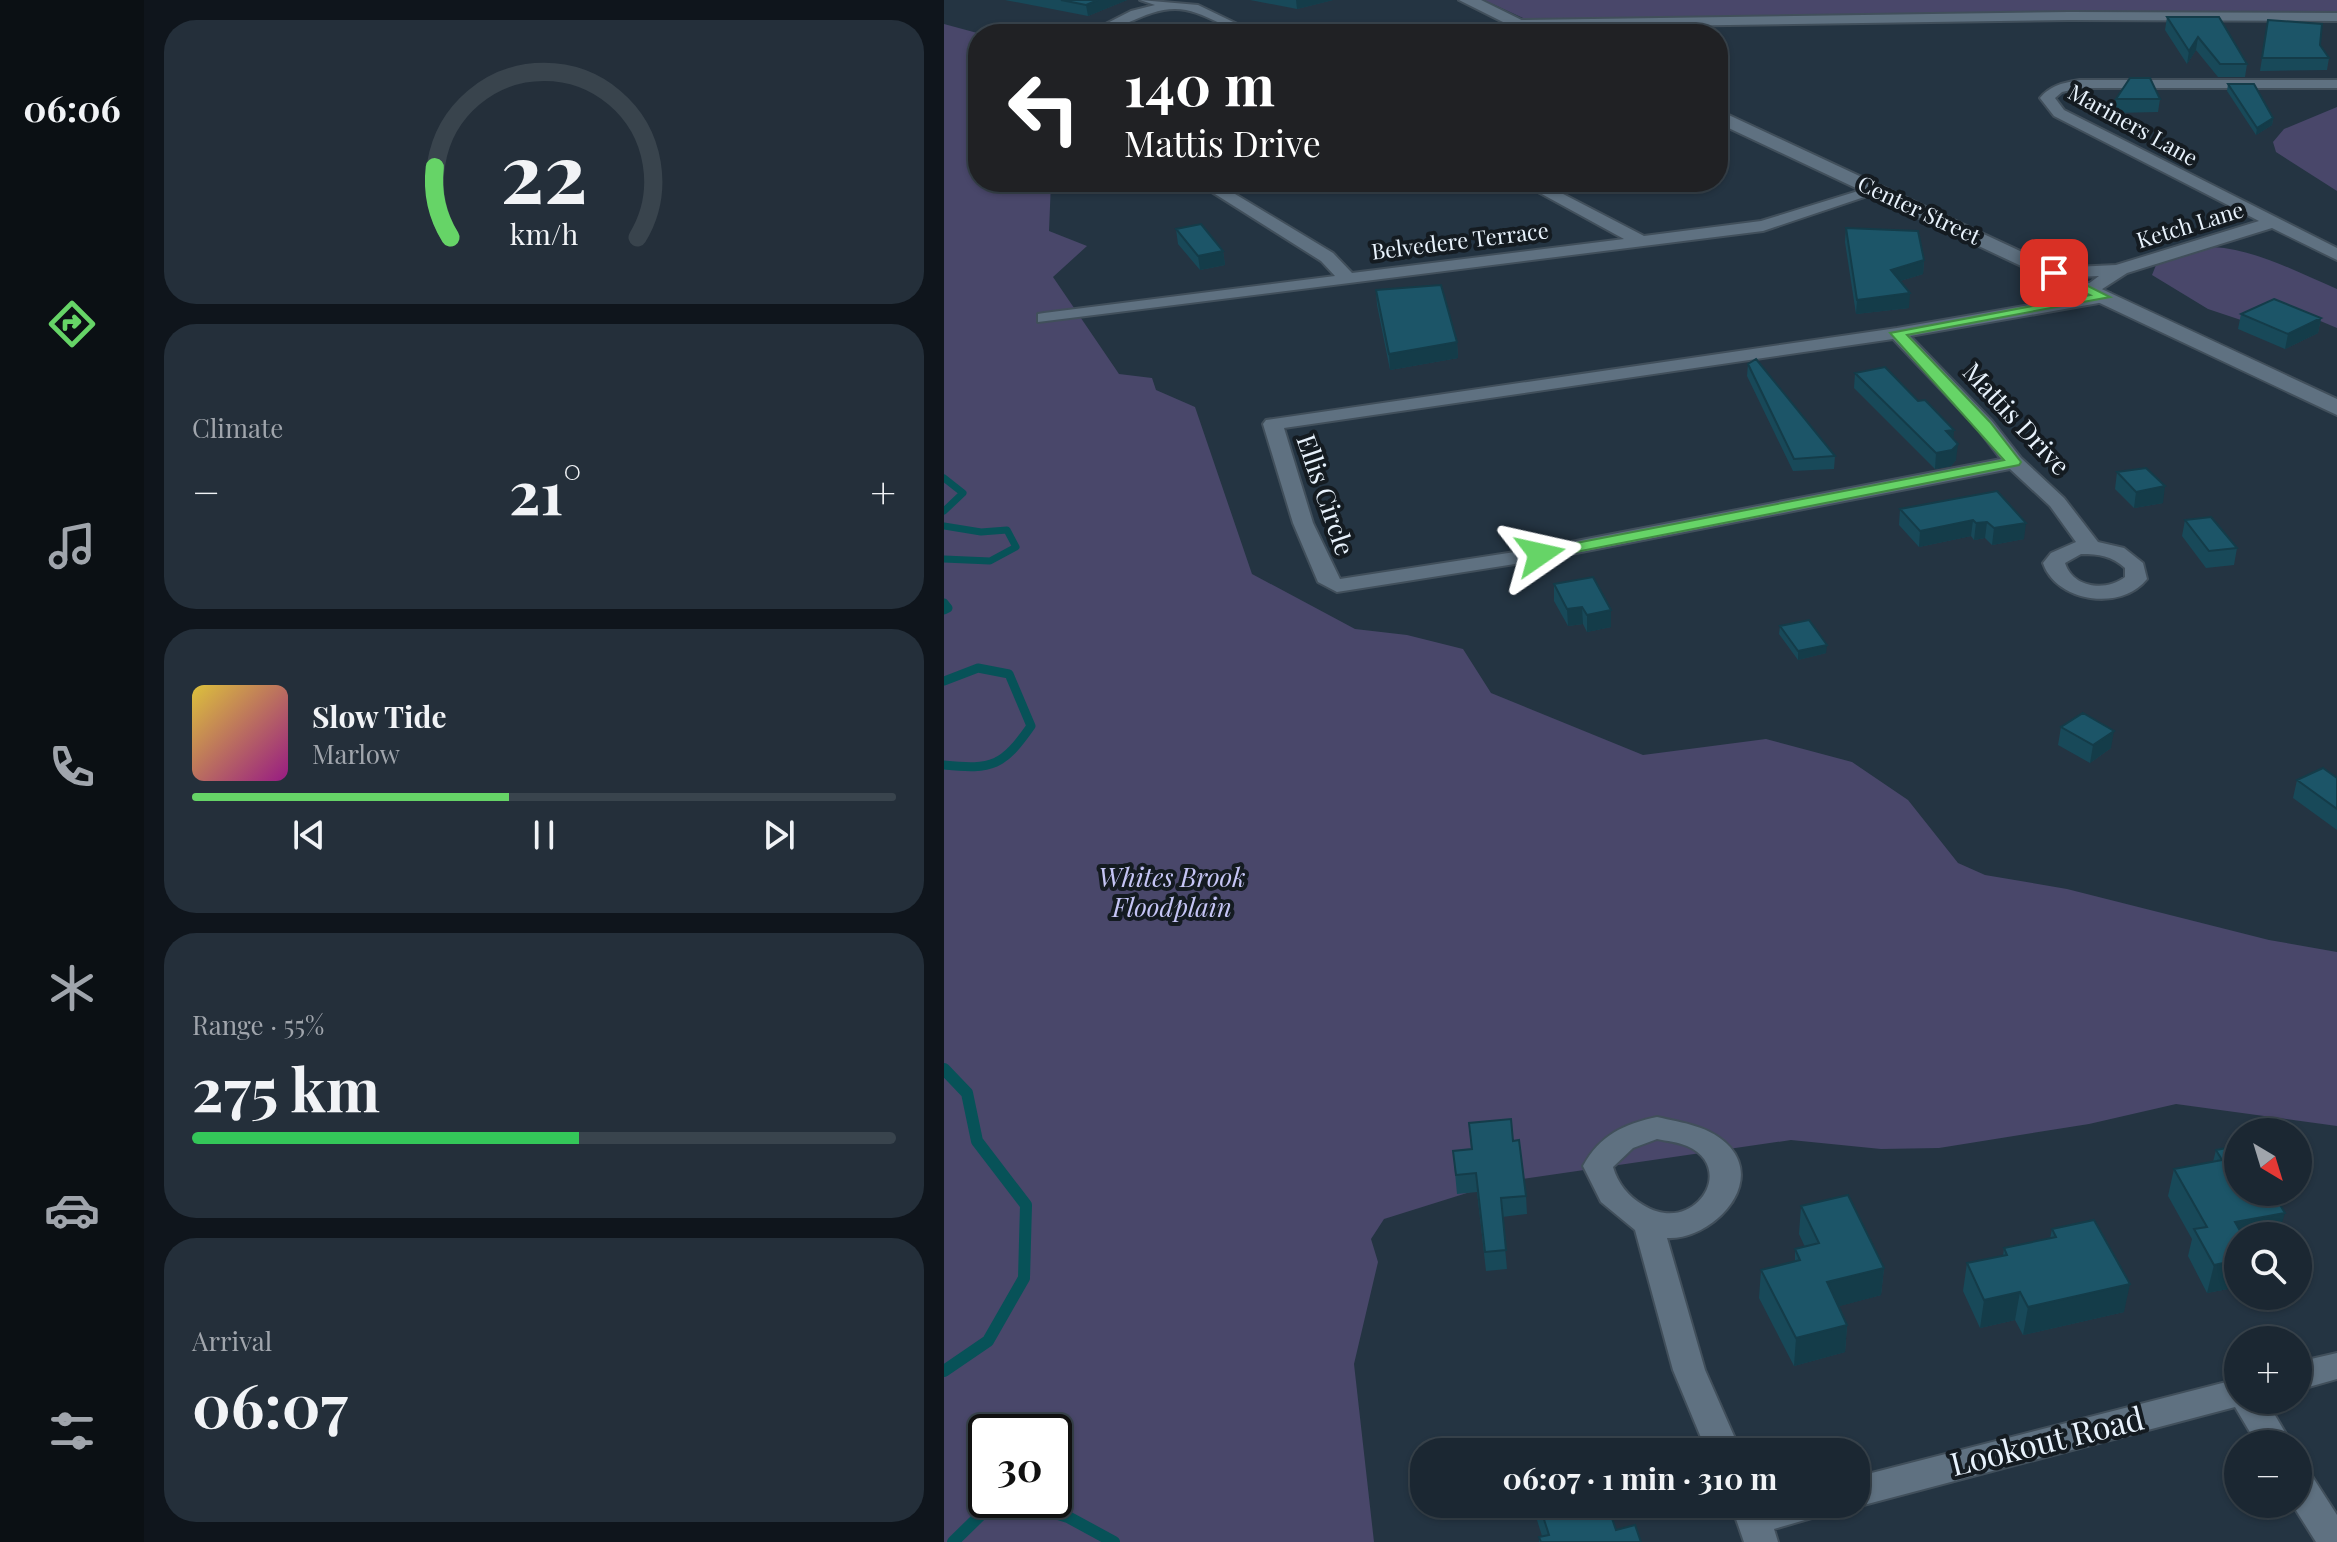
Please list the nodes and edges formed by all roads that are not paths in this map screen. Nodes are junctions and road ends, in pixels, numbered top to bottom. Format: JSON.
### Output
{"nodes":[{"id":1,"x":1146,"y":0,"type":"edge"},
{"id":2,"x":1467,"y":0,"type":"edge"},
{"id":3,"x":1176,"y":4,"type":"junction"},
{"id":4,"x":1136,"y":14,"type":"junction"},
{"id":5,"x":2337,"y":17,"type":"edge"},
{"id":6,"x":1114,"y":24,"type":"edge"},
{"id":7,"x":1229,"y":24,"type":"edge"},
{"id":8,"x":1519,"y":24,"type":"joint"},
{"id":9,"x":2337,"y":84,"type":"edge"},
{"id":10,"x":1728,"y":121,"type":"edge"},
{"id":11,"x":1877,"y":190,"type":"junction"},
{"id":12,"x":1220,"y":192,"type":"edge"},
{"id":13,"x":1547,"y":192,"type":"edge"},
{"id":14,"x":2271,"y":223,"type":"junction"},
{"id":15,"x":1639,"y":240,"type":"junction"},
{"id":16,"x":2337,"y":255,"type":"edge"},
{"id":17,"x":2121,"y":269,"type":"junction"},
{"id":18,"x":2054,"y":273,"type":"junction"},
{"id":19,"x":1347,"y":278,"type":"junction"},
{"id":20,"x":2097,"y":294,"type":"junction"},
{"id":21,"x":1044,"y":318,"type":"dead end"},
{"id":22,"x":1897,"y":333,"type":"junction"},
{"id":23,"x":2337,"y":408,"type":"edge"},
{"id":24,"x":2014,"y":462,"type":"junction"},
{"id":25,"x":2091,"y":547,"type":"dead end"},
{"id":26,"x":1649,"y":1227,"type":"dead end"},
{"id":27,"x":2337,"y":1366,"type":"edge"},
{"id":28,"x":2312,"y":1372,"type":"edge"},
{"id":29,"x":2224,"y":1397,"type":"edge"},
{"id":30,"x":1718,"y":1438,"type":"edge"},
{"id":31,"x":1870,"y":1488,"type":"edge"},
{"id":32,"x":2312,"y":1505,"type":"edge"},
{"id":33,"x":2335,"y":1542,"type":"edge"}],
"edges":[{"from":1,"to":3,"type":"street"},
{"from":1,"to":4,"type":"street"},
{"from":2,"to":8,"type":"street"},
{"from":3,"to":4,"type":"street"},
{"from":3,"to":7,"type":"street"},
{"from":4,"to":6,"type":"street"},
{"from":5,"to":8,"type":"street"},
{"from":9,"to":14,"type":"street","name":"Mariners Lane"},
{"from":10,"to":11,"type":"street","name":"Center Street"},
{"from":11,"to":15,"type":"street","name":"Belvedere Terrace"},
{"from":11,"to":18,"type":"street","name":"Center Street"},
{"from":12,"to":19,"type":"street"},
{"from":13,"to":15,"type":"street"},
{"from":14,"to":16,"type":"street","name":"Mariners Lane"},
{"from":14,"to":17,"type":"street","name":"Ketch Lane"},
{"from":15,"to":19,"type":"street","name":"Belvedere Terrace"},
{"from":17,"to":18,"type":"street","name":"Ketch Lane"},
{"from":17,"to":20,"type":"street","name":"Ketch Lane"},
{"from":18,"to":20,"type":"street","name":"Center Street"},
{"from":19,"to":21,"type":"street","name":"Belvedere Terrace"},
{"from":20,"to":22,"type":"street","name":"Ellis Circle"},
{"from":20,"to":23,"type":"street","name":"Center Street"},
{"from":22,"to":24,"type":"street","name":"Mattis Drive"},
{"from":22,"to":24,"type":"street","name":"Ellis Circle"},
{"from":24,"to":25,"type":"street","name":"Mattis Drive"},
{"from":26,"to":30,"type":"street"},
{"from":27,"to":28,"type":"street"},
{"from":29,"to":31,"type":"street","name":"Lookout Road"},
{"from":32,"to":33,"type":"street"}]}
